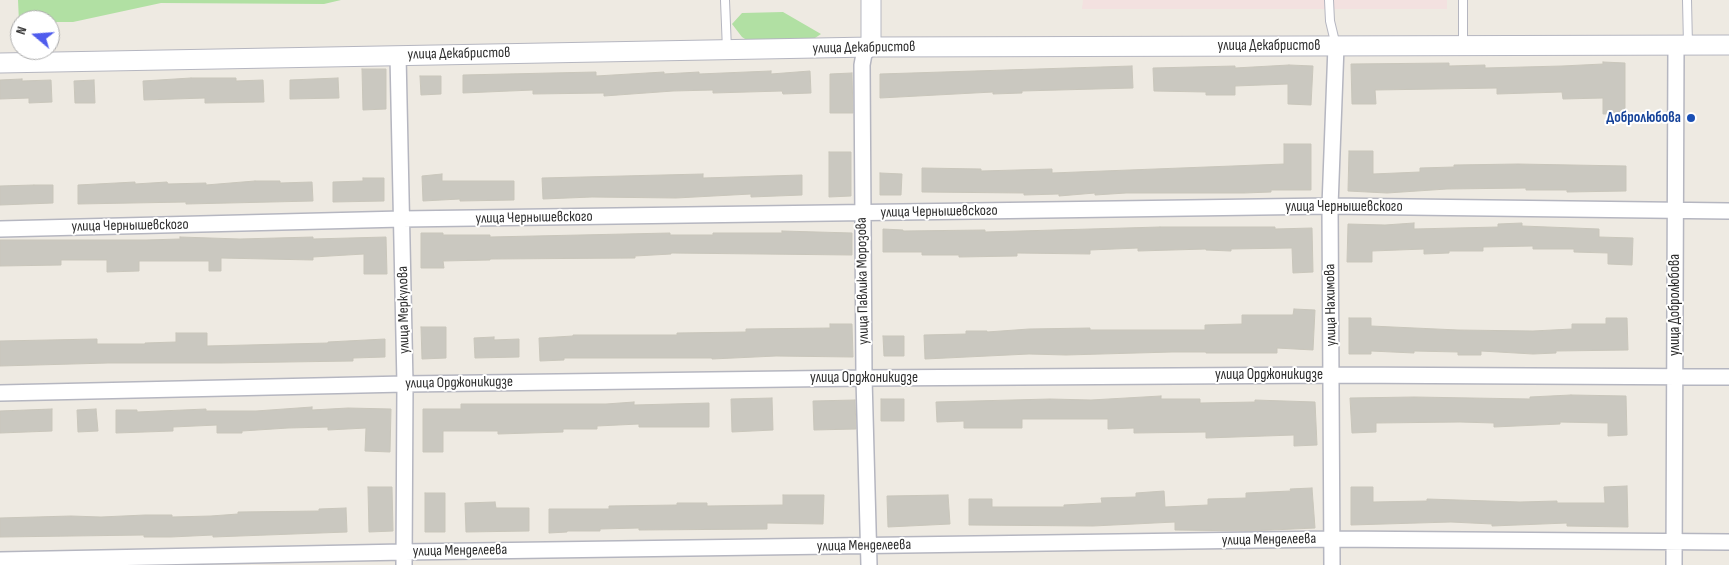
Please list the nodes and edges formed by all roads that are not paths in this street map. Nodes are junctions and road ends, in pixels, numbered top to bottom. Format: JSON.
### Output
{"nodes":[{"id":1,"x":725,"y":0,"type":"edge"},
{"id":2,"x":871,"y":0,"type":"edge"},
{"id":3,"x":1329,"y":0,"type":"edge"},
{"id":4,"x":1463,"y":0,"type":"edge"},
{"id":5,"x":1687,"y":0,"type":"edge"},
{"id":6,"x":1682,"y":45,"type":"junction"},
{"id":7,"x":1729,"y":45,"type":"edge"},
{"id":8,"x":1336,"y":46,"type":"junction"},
{"id":9,"x":1463,"y":46,"type":"junction"},
{"id":10,"x":871,"y":48,"type":"junction"},
{"id":11,"x":727,"y":50,"type":"junction"},
{"id":12,"x":398,"y":55,"type":"junction"},
{"id":13,"x":0,"y":63,"type":"edge"},
{"id":14,"x":1330,"y":206,"type":"junction"},
{"id":15,"x":1675,"y":211,"type":"junction"},
{"id":16,"x":1729,"y":211,"type":"edge"},
{"id":17,"x":862,"y":213,"type":"junction"},
{"id":18,"x":402,"y":219,"type":"junction"},
{"id":19,"x":0,"y":229,"type":"edge"},
{"id":20,"x":1332,"y":375,"type":"junction"},
{"id":21,"x":1729,"y":377,"type":"edge"},
{"id":22,"x":864,"y":378,"type":"junction"},
{"id":23,"x":1674,"y":378,"type":"junction"},
{"id":24,"x":405,"y":384,"type":"junction"},
{"id":25,"x":0,"y":393,"type":"edge"},
{"id":26,"x":1332,"y":539,"type":"junction"},
{"id":27,"x":1674,"y":542,"type":"junction"},
{"id":28,"x":1729,"y":542,"type":"edge"},
{"id":29,"x":869,"y":546,"type":"junction"},
{"id":30,"x":404,"y":558,"type":"edge"},
{"id":31,"x":0,"y":560,"type":"edge"},
{"id":32,"x":869,"y":565,"type":"edge"},
{"id":33,"x":1332,"y":565,"type":"edge"},
{"id":34,"x":1674,"y":565,"type":"edge"}],
"edges":[{"from":1,"to":11,"type":"lane"},
{"from":2,"to":10,"type":"street","name":"улица Павлика Морозова"},
{"from":3,"to":8,"type":"lane"},
{"from":4,"to":9,"type":"lane"},
{"from":5,"to":6,"type":"lane"},
{"from":6,"to":7,"type":"street","name":"улица Декабристов"},
{"from":6,"to":9,"type":"street","name":"улица Декабристов"},
{"from":6,"to":15,"type":"street","name":"улица Добролюбова"},
{"from":8,"to":9,"type":"street","name":"улица Декабристов"},
{"from":8,"to":10,"type":"street","name":"улица Декабристов"},
{"from":8,"to":14,"type":"street","name":"улица Нахимова"},
{"from":10,"to":11,"type":"street","name":"улица Декабристов"},
{"from":10,"to":17,"type":"street","name":"улица Павлика Морозова"},
{"from":11,"to":12,"type":"street","name":"улица Декабристов"},
{"from":12,"to":13,"type":"street","name":"улица Декабристов"},
{"from":12,"to":18,"type":"street","name":"улица Меркулова"},
{"from":14,"to":15,"type":"street","name":"улица Чернышевского"},
{"from":14,"to":17,"type":"street","name":"улица Чернышевского"},
{"from":14,"to":20,"type":"street","name":"улица Нахимова"},
{"from":15,"to":16,"type":"street","name":"улица Чернышевского"},
{"from":15,"to":23,"type":"street","name":"улица Добролюбова"},
{"from":17,"to":18,"type":"street","name":"улица Чернышевского"},
{"from":17,"to":22,"type":"street","name":"улица Павлика Морозова"},
{"from":18,"to":19,"type":"street","name":"улица Чернышевского"},
{"from":18,"to":24,"type":"street","name":"улица Меркулова"},
{"from":20,"to":22,"type":"street","name":"улица Орджоникидзе"},
{"from":20,"to":23,"type":"street","name":"улица Орджоникидзе"},
{"from":20,"to":26,"type":"street","name":"улица Нахимова"},
{"from":21,"to":23,"type":"street","name":"улица Орджоникидзе"},
{"from":22,"to":24,"type":"street","name":"улица Орджоникидзе"},
{"from":22,"to":29,"type":"street","name":"улица Павлика Морозова"},
{"from":23,"to":27,"type":"street","name":"улица Добролюбова"},
{"from":24,"to":25,"type":"street","name":"улица Орджоникидзе"},
{"from":24,"to":30,"type":"street","name":"улица Меркулова"},
{"from":26,"to":27,"type":"street","name":"улица Менделеева"},
{"from":26,"to":29,"type":"street","name":"улица Менделеева"},
{"from":26,"to":33,"type":"street","name":"улица Нахимова"},
{"from":27,"to":28,"type":"street","name":"улица Менделеева"},
{"from":27,"to":34,"type":"street","name":"улица Добролюбова"},
{"from":29,"to":30,"type":"street","name":"улица Менделеева"},
{"from":29,"to":32,"type":"street","name":"улица Павлика Морозова"},
{"from":30,"to":31,"type":"street","name":"улица Менделеева"}]}
